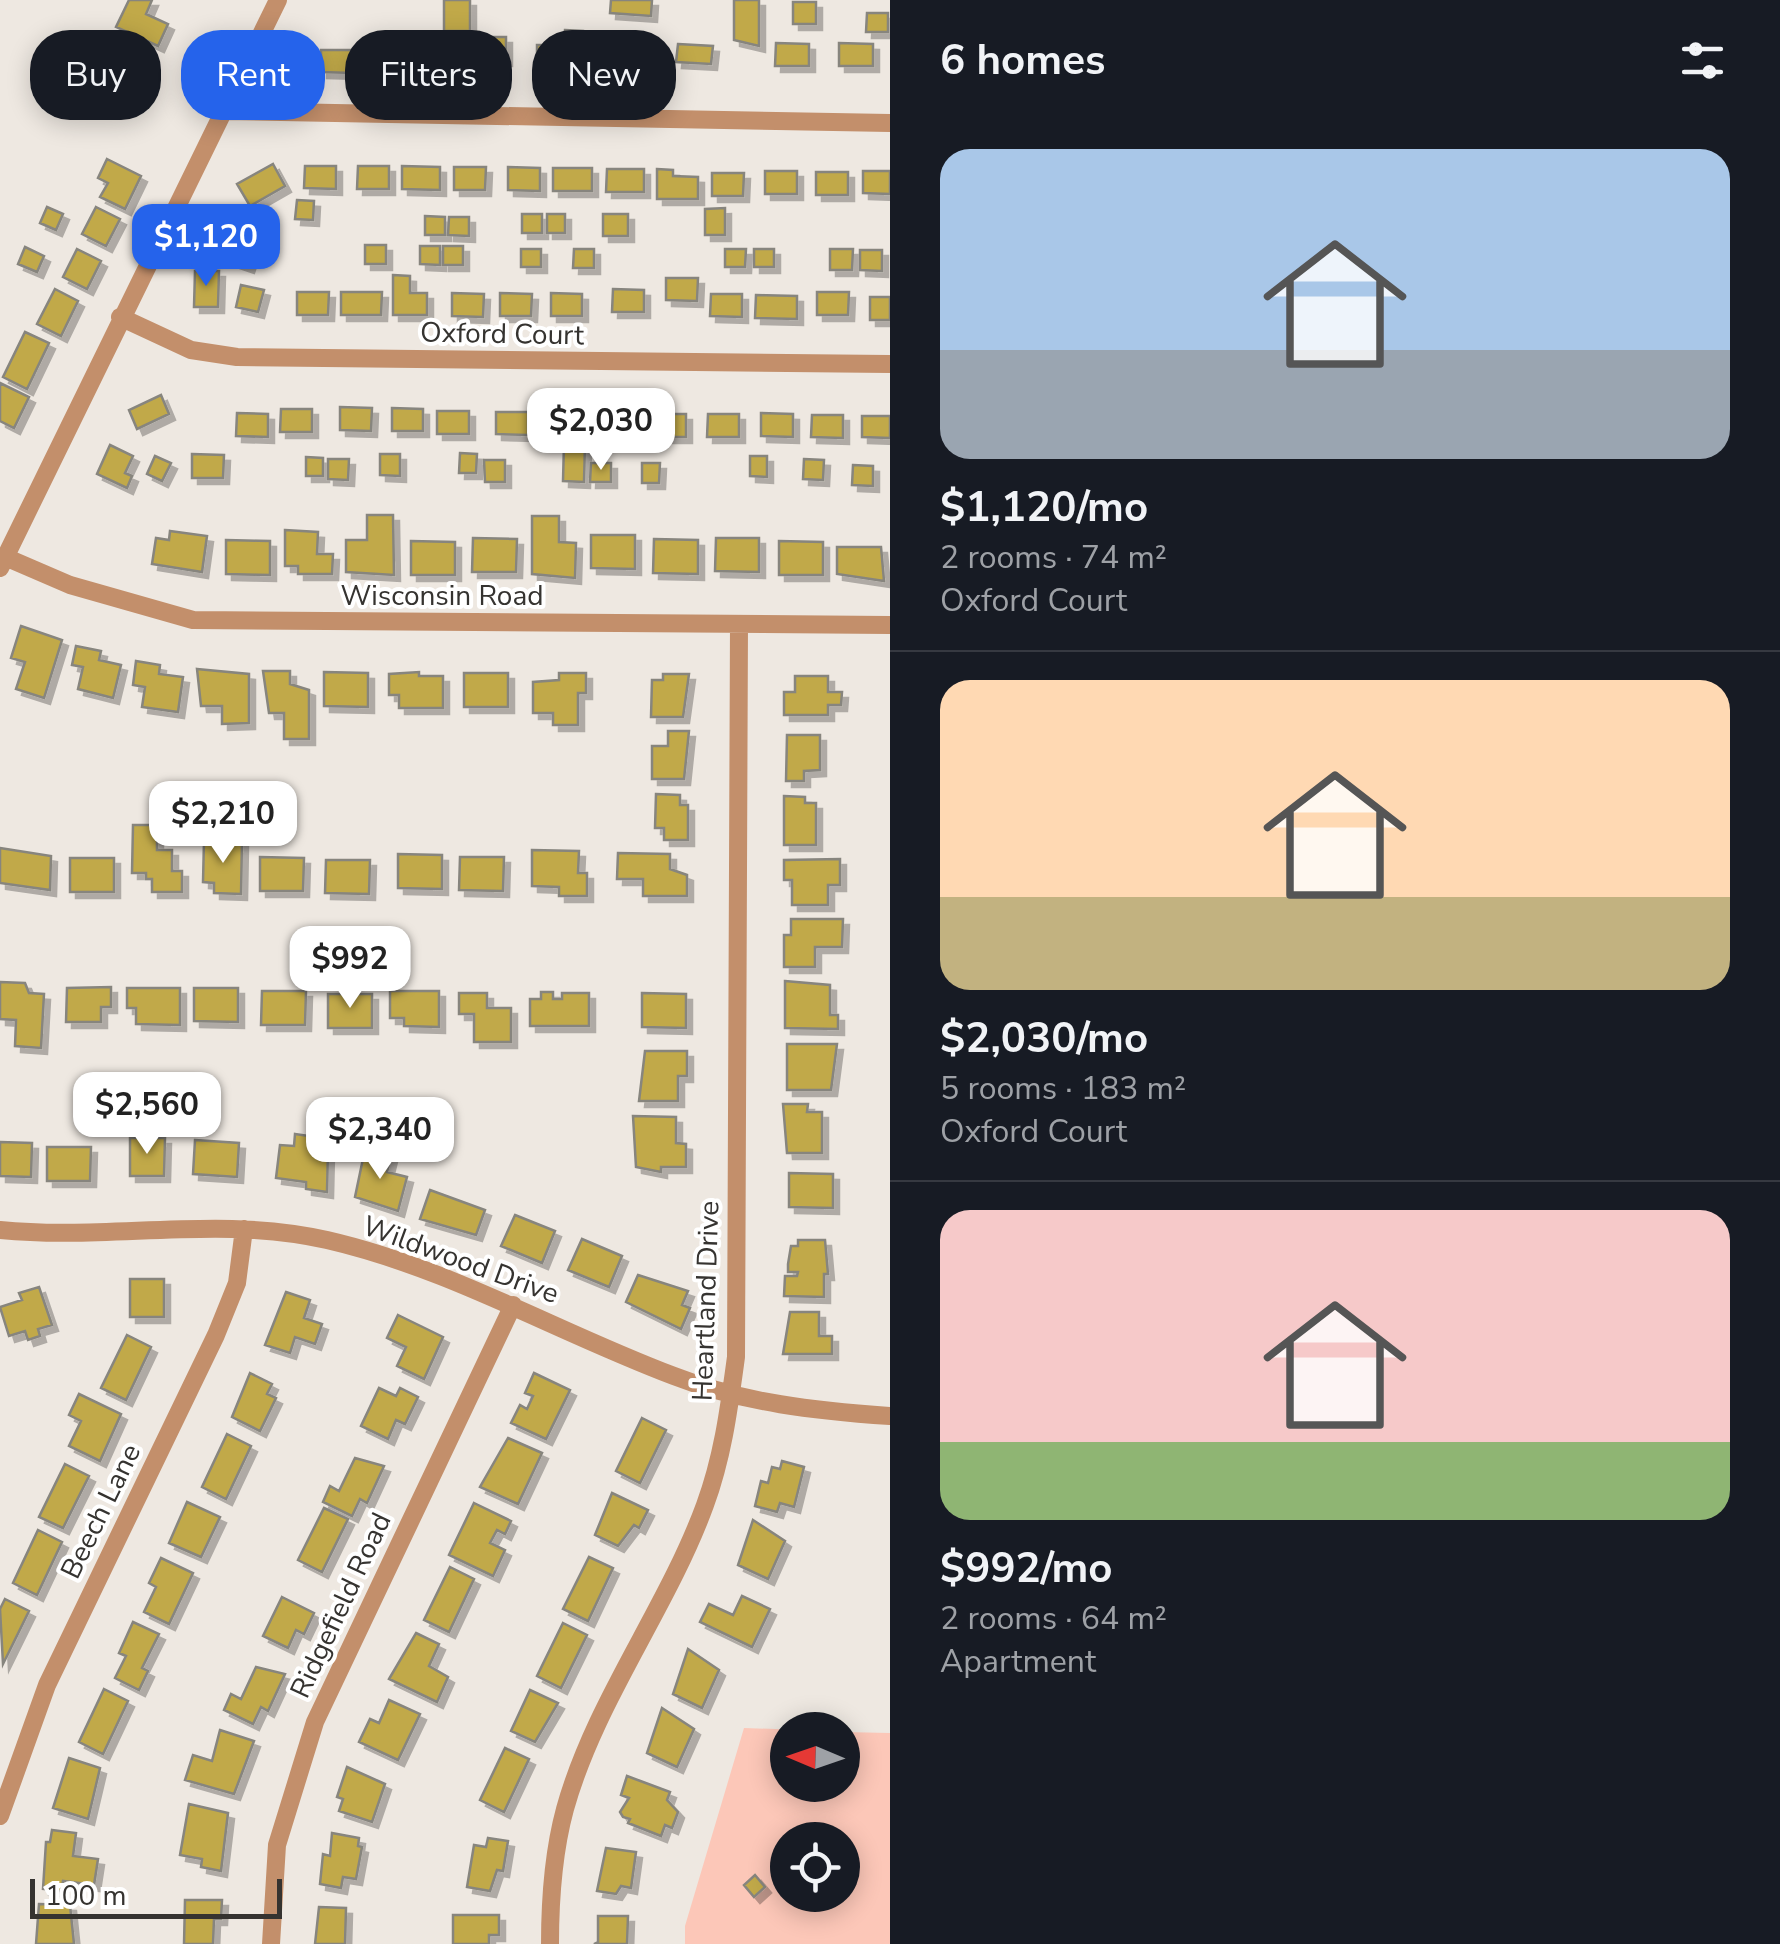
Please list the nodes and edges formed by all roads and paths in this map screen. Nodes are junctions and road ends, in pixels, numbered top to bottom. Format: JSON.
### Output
{"nodes":[{"id":1,"x":278,"y":0,"type":"edge"},
{"id":2,"x":263,"y":30,"type":"edge"},
{"id":3,"x":325,"y":113,"type":"edge"},
{"id":4,"x":219,"y":120,"type":"edge"},
{"id":5,"x":890,"y":122,"type":"edge"},
{"id":6,"x":120,"y":317,"type":"junction"},
{"id":7,"x":890,"y":364,"type":"edge"},
{"id":8,"x":3,"y":563,"type":"edge"},
{"id":9,"x":739,"y":624,"type":"junction"},
{"id":10,"x":890,"y":625,"type":"edge"},
{"id":11,"x":0,"y":1230,"type":"edge"},
{"id":12,"x":244,"y":1230,"type":"junction"},
{"id":13,"x":513,"y":1305,"type":"junction"},
{"id":14,"x":732,"y":1395,"type":"junction"},
{"id":15,"x":890,"y":1416,"type":"edge"},
{"id":16,"x":0,"y":1816,"type":"edge"},
{"id":17,"x":271,"y":1944,"type":"edge"},
{"id":18,"x":550,"y":1944,"type":"edge"}],
"edges":[{"from":1,"to":2,"type":"street"},
{"from":3,"to":5,"type":"street"},
{"from":4,"to":6,"type":"street"},
{"from":6,"to":7,"type":"street","name":"Oxford Court"},
{"from":6,"to":8,"type":"street"},
{"from":8,"to":9,"type":"street","name":"Wisconsin Road"},
{"from":9,"to":10,"type":"street","name":"Wisconsin Road"},
{"from":9,"to":14,"type":"street","name":"Heartland Drive"},
{"from":11,"to":12,"type":"street","name":"Wildwood Drive"},
{"from":12,"to":13,"type":"street","name":"Wildwood Drive"},
{"from":12,"to":16,"type":"street","name":"Beech Lane"},
{"from":13,"to":14,"type":"street","name":"Wildwood Drive"},
{"from":13,"to":17,"type":"street","name":"Ridgefield Road"},
{"from":14,"to":15,"type":"street","name":"Wildwood Drive"},
{"from":14,"to":18,"type":"street","name":"Heartland Drive"}]}
